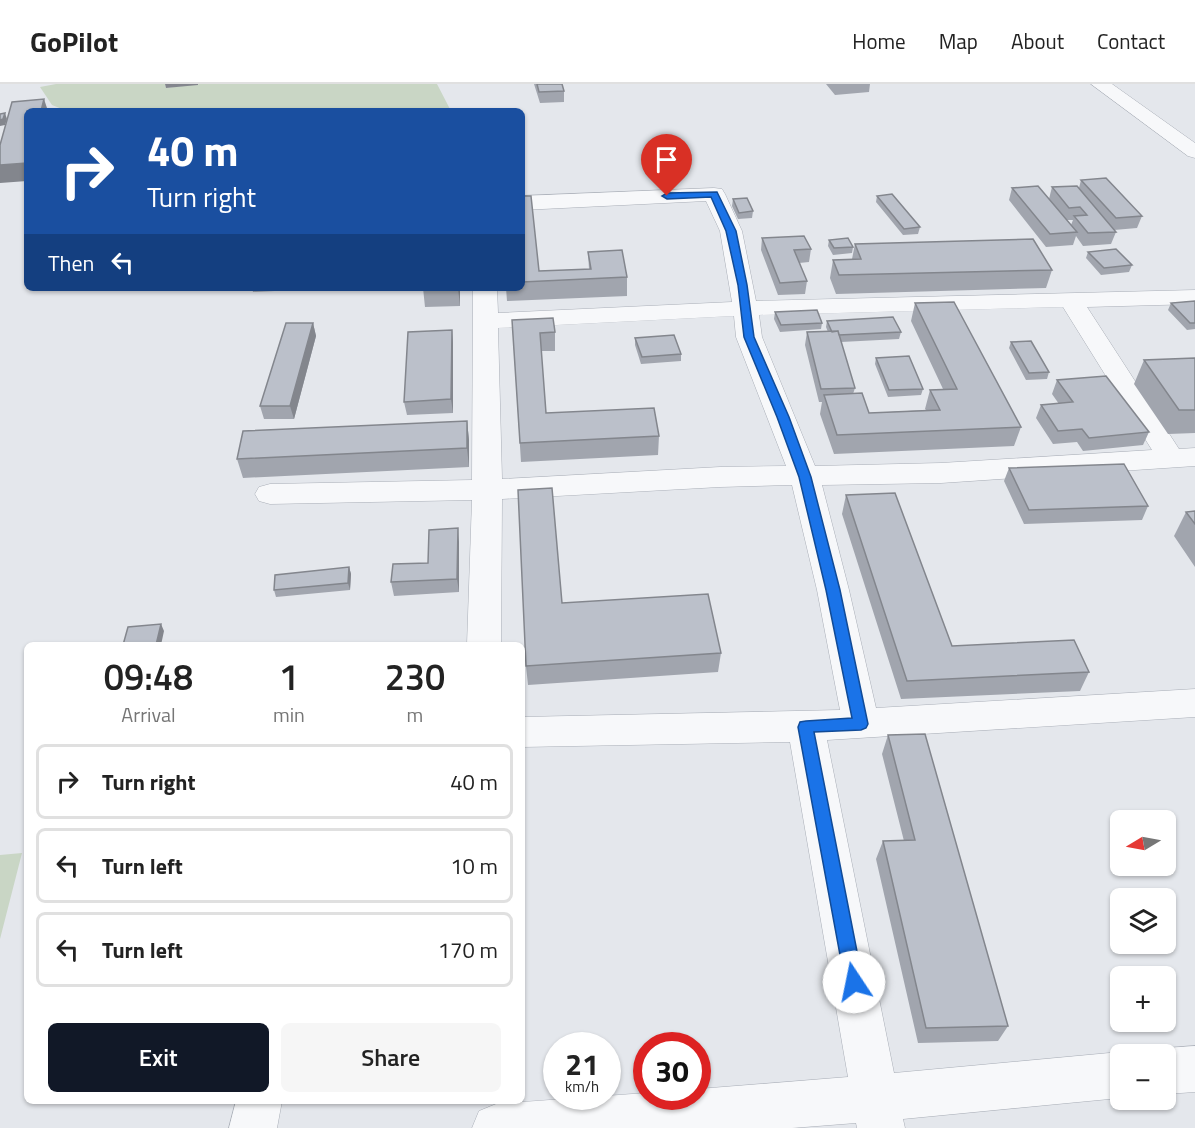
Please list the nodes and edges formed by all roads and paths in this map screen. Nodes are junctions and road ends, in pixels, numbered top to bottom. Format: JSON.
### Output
{"nodes":[{"id":1,"x":1100,"y":84,"type":"edge"},
{"id":2,"x":1195,"y":152,"type":"edge"},
{"id":3,"x":525,"y":203,"type":"edge"},
{"id":4,"x":485,"y":291,"type":"edge"},
{"id":5,"x":1195,"y":297,"type":"edge"},
{"id":6,"x":1071,"y":300,"type":"junction"},
{"id":7,"x":745,"y":310,"type":"junction"},
{"id":8,"x":485,"y":321,"type":"junction"},
{"id":9,"x":1183,"y":458,"type":"edge"},
{"id":10,"x":805,"y":477,"type":"junction"},
{"id":11,"x":487,"y":490,"type":"junction"},
{"id":12,"x":270,"y":494,"type":"dead end"},
{"id":13,"x":484,"y":642,"type":"edge"},
{"id":14,"x":1195,"y":703,"type":"edge"},
{"id":15,"x":861,"y":724,"type":"junction"},
{"id":16,"x":806,"y":727,"type":"junction"},
{"id":17,"x":525,"y":732,"type":"edge"},
{"id":18,"x":1195,"y":1069,"type":"edge"},
{"id":19,"x":1176,"y":1070,"type":"edge"},
{"id":20,"x":1110,"y":1077,"type":"edge"},
{"id":21,"x":258,"y":1104,"type":"edge"},
{"id":22,"x":879,"y":1113,"type":"edge"},
{"id":23,"x":253,"y":1128,"type":"edge"},
{"id":24,"x":496,"y":1128,"type":"edge"}],
"edges":[{"from":1,"to":2,"type":"street"},
{"from":3,"to":7,"type":"street"},
{"from":4,"to":8,"type":"street"},
{"from":5,"to":6,"type":"street"},
{"from":6,"to":7,"type":"street"},
{"from":6,"to":9,"type":"street"},
{"from":7,"to":8,"type":"street"},
{"from":7,"to":10,"type":"street"},
{"from":8,"to":11,"type":"street"},
{"from":9,"to":10,"type":"street"},
{"from":10,"to":11,"type":"street"},
{"from":10,"to":15,"type":"street"},
{"from":11,"to":12,"type":"street"},
{"from":11,"to":13,"type":"street"},
{"from":14,"to":15,"type":"street"},
{"from":15,"to":16,"type":"street"},
{"from":16,"to":17,"type":"street"},
{"from":16,"to":22,"type":"street"},
{"from":18,"to":19,"type":"street"},
{"from":20,"to":22,"type":"street"},
{"from":21,"to":23,"type":"street"},
{"from":22,"to":24,"type":"street"}]}
